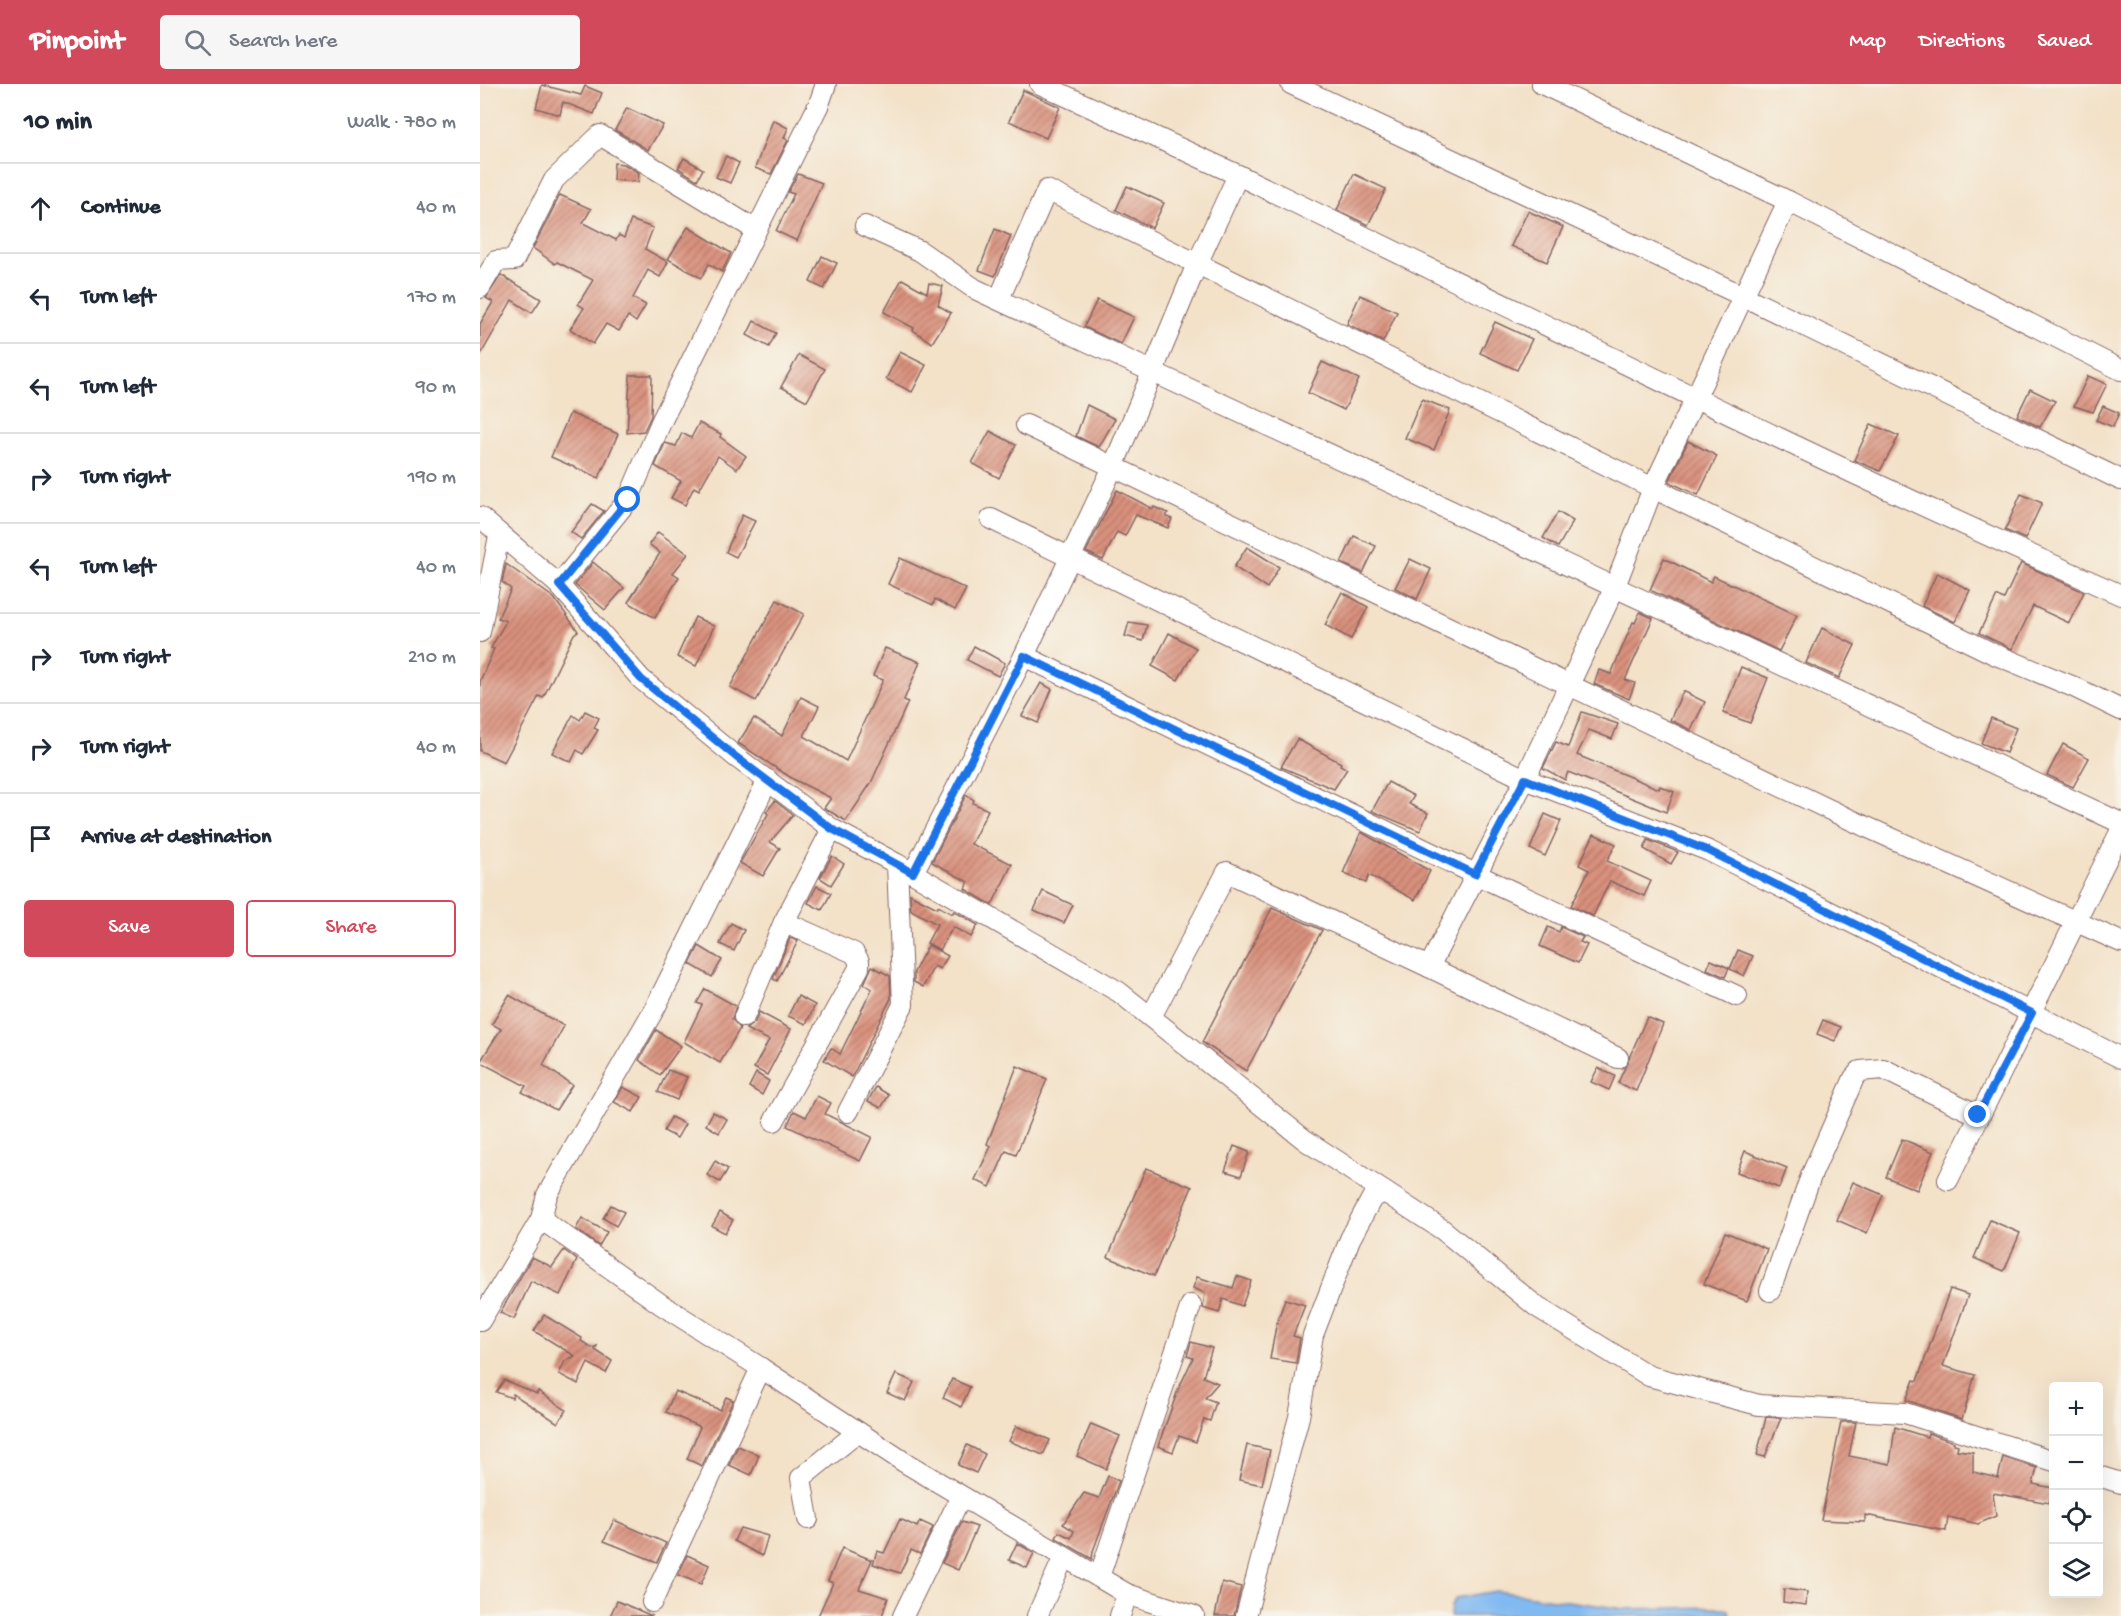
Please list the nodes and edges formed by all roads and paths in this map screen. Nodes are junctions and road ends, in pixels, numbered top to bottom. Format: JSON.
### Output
{"nodes":[{"id":1,"x":826,"y":84,"type":"edge"},
{"id":2,"x":1040,"y":84,"type":"edge"},
{"id":3,"x":1291,"y":84,"type":"edge"},
{"id":4,"x":1542,"y":84,"type":"edge"},
{"id":5,"x":1238,"y":175,"type":"junction"},
{"id":6,"x":1788,"y":201,"type":"junction"},
{"id":7,"x":865,"y":226,"type":"dead end"},
{"id":8,"x":756,"y":230,"type":"junction"},
{"id":9,"x":1197,"y":264,"type":"junction"},
{"id":10,"x":480,"y":288,"type":"edge"},
{"id":11,"x":1743,"y":297,"type":"junction"},
{"id":12,"x":999,"y":299,"type":"junction"},
{"id":13,"x":2121,"y":370,"type":"edge"},
{"id":14,"x":1152,"y":372,"type":"junction"},
{"id":15,"x":1697,"y":398,"type":"junction"},
{"id":16,"x":1026,"y":425,"type":"dead end"},
{"id":17,"x":1113,"y":467,"type":"junction"},
{"id":18,"x":2121,"y":480,"type":"edge"},
{"id":19,"x":1653,"y":488,"type":"junction"},
{"id":20,"x":480,"y":517,"type":"edge"},
{"id":21,"x":991,"y":519,"type":"dead end"},
{"id":22,"x":499,"y":536,"type":"junction"},
{"id":23,"x":1071,"y":558,"type":"junction"},
{"id":24,"x":559,"y":585,"type":"junction"},
{"id":25,"x":1614,"y":589,"type":"junction"},
{"id":26,"x":2121,"y":595,"type":"edge"},
{"id":27,"x":480,"y":632,"type":"edge"},
{"id":28,"x":1024,"y":656,"type":"junction"},
{"id":29,"x":1568,"y":684,"type":"junction"},
{"id":30,"x":2121,"y":710,"type":"edge"},
{"id":31,"x":1525,"y":779,"type":"junction"},
{"id":32,"x":768,"y":780,"type":"junction"},
{"id":33,"x":2121,"y":823,"type":"edge"},
{"id":34,"x":832,"y":829,"type":"junction"},
{"id":35,"x":2121,"y":830,"type":"edge"},
{"id":36,"x":905,"y":868,"type":"junction"},
{"id":37,"x":1475,"y":874,"type":"junction"},
{"id":38,"x":2077,"y":920,"type":"junction"},
{"id":39,"x":784,"y":922,"type":"junction"},
{"id":40,"x":2121,"y":942,"type":"edge"},
{"id":41,"x":1430,"y":967,"type":"junction"},
{"id":42,"x":1737,"y":996,"type":"dead end"},
{"id":43,"x":2032,"y":1013,"type":"junction"},
{"id":44,"x":744,"y":1017,"type":"dead end"},
{"id":45,"x":1151,"y":1017,"type":"junction"},
{"id":46,"x":1618,"y":1058,"type":"dead end"},
{"id":47,"x":2121,"y":1058,"type":"edge"},
{"id":48,"x":848,"y":1112,"type":"dead end"},
{"id":49,"x":1978,"y":1115,"type":"junction"},
{"id":50,"x":774,"y":1121,"type":"dead end"},
{"id":51,"x":1948,"y":1180,"type":"dead end"},
{"id":52,"x":1385,"y":1191,"type":"junction"},
{"id":53,"x":541,"y":1219,"type":"junction"},
{"id":54,"x":1770,"y":1291,"type":"dead end"},
{"id":55,"x":1191,"y":1305,"type":"dead end"},
{"id":56,"x":480,"y":1321,"type":"edge"},
{"id":57,"x":761,"y":1368,"type":"junction"},
{"id":58,"x":858,"y":1432,"type":"junction"},
{"id":59,"x":2049,"y":1459,"type":"edge"},
{"id":60,"x":2103,"y":1478,"type":"edge"},
{"id":61,"x":2121,"y":1483,"type":"edge"},
{"id":62,"x":961,"y":1496,"type":"junction"},
{"id":63,"x":808,"y":1520,"type":"dead end"},
{"id":64,"x":1064,"y":1557,"type":"junction"},
{"id":65,"x":1099,"y":1577,"type":"junction"},
{"id":66,"x":1127,"y":1594,"type":"junction"},
{"id":67,"x":652,"y":1602,"type":"dead end"},
{"id":68,"x":903,"y":1616,"type":"edge"},
{"id":69,"x":1037,"y":1616,"type":"edge"},
{"id":70,"x":1120,"y":1616,"type":"edge"},
{"id":71,"x":1194,"y":1616,"type":"edge"},
{"id":72,"x":1246,"y":1616,"type":"edge"}],
"edges":[{"from":1,"to":8,"type":"street"},
{"from":2,"to":5,"type":"street"},
{"from":3,"to":11,"type":"street"},
{"from":4,"to":6,"type":"street"},
{"from":5,"to":9,"type":"street"},
{"from":5,"to":15,"type":"street"},
{"from":6,"to":11,"type":"street"},
{"from":6,"to":13,"type":"street"},
{"from":7,"to":12,"type":"street"},
{"from":8,"to":10,"type":"street"},
{"from":8,"to":24,"type":"street"},
{"from":9,"to":12,"type":"street"},
{"from":9,"to":14,"type":"street"},
{"from":9,"to":19,"type":"street"},
{"from":11,"to":15,"type":"street"},
{"from":11,"to":18,"type":"street"},
{"from":12,"to":14,"type":"street"},
{"from":14,"to":17,"type":"street"},
{"from":14,"to":25,"type":"street"},
{"from":15,"to":19,"type":"street"},
{"from":15,"to":26,"type":"street"},
{"from":16,"to":17,"type":"street"},
{"from":17,"to":23,"type":"street"},
{"from":17,"to":29,"type":"street"},
{"from":19,"to":25,"type":"street"},
{"from":19,"to":30,"type":"street"},
{"from":20,"to":22,"type":"street"},
{"from":21,"to":23,"type":"street"},
{"from":22,"to":24,"type":"street"},
{"from":22,"to":27,"type":"street"},
{"from":23,"to":28,"type":"street"},
{"from":23,"to":31,"type":"street"},
{"from":24,"to":32,"type":"street"},
{"from":25,"to":29,"type":"street"},
{"from":25,"to":33,"type":"street"},
{"from":28,"to":36,"type":"street"},
{"from":28,"to":37,"type":"street"},
{"from":29,"to":31,"type":"street"},
{"from":29,"to":38,"type":"street"},
{"from":31,"to":37,"type":"street"},
{"from":31,"to":43,"type":"street"},
{"from":32,"to":34,"type":"street"},
{"from":32,"to":53,"type":"street"},
{"from":34,"to":36,"type":"street"},
{"from":34,"to":39,"type":"street"},
{"from":35,"to":38,"type":"street"},
{"from":36,"to":45,"type":"street"},
{"from":36,"to":48,"type":"street"},
{"from":37,"to":41,"type":"street"},
{"from":37,"to":42,"type":"street"},
{"from":38,"to":40,"type":"street"},
{"from":38,"to":43,"type":"street"},
{"from":39,"to":44,"type":"street"},
{"from":39,"to":50,"type":"street"},
{"from":41,"to":45,"type":"street"},
{"from":41,"to":46,"type":"street"},
{"from":43,"to":47,"type":"street"},
{"from":43,"to":49,"type":"street"},
{"from":45,"to":52,"type":"street"},
{"from":49,"to":51,"type":"street"},
{"from":49,"to":54,"type":"street"},
{"from":52,"to":59,"type":"street"},
{"from":52,"to":72,"type":"street"},
{"from":53,"to":56,"type":"street"},
{"from":53,"to":57,"type":"street"},
{"from":55,"to":65,"type":"street"},
{"from":57,"to":58,"type":"street"},
{"from":57,"to":67,"type":"street"},
{"from":58,"to":62,"type":"street"},
{"from":58,"to":63,"type":"street"},
{"from":60,"to":61,"type":"street"},
{"from":62,"to":64,"type":"street"},
{"from":62,"to":68,"type":"street"},
{"from":64,"to":65,"type":"street"},
{"from":64,"to":69,"type":"street"},
{"from":65,"to":66,"type":"street"},
{"from":66,"to":70,"type":"street"},
{"from":66,"to":71,"type":"street"}]}
